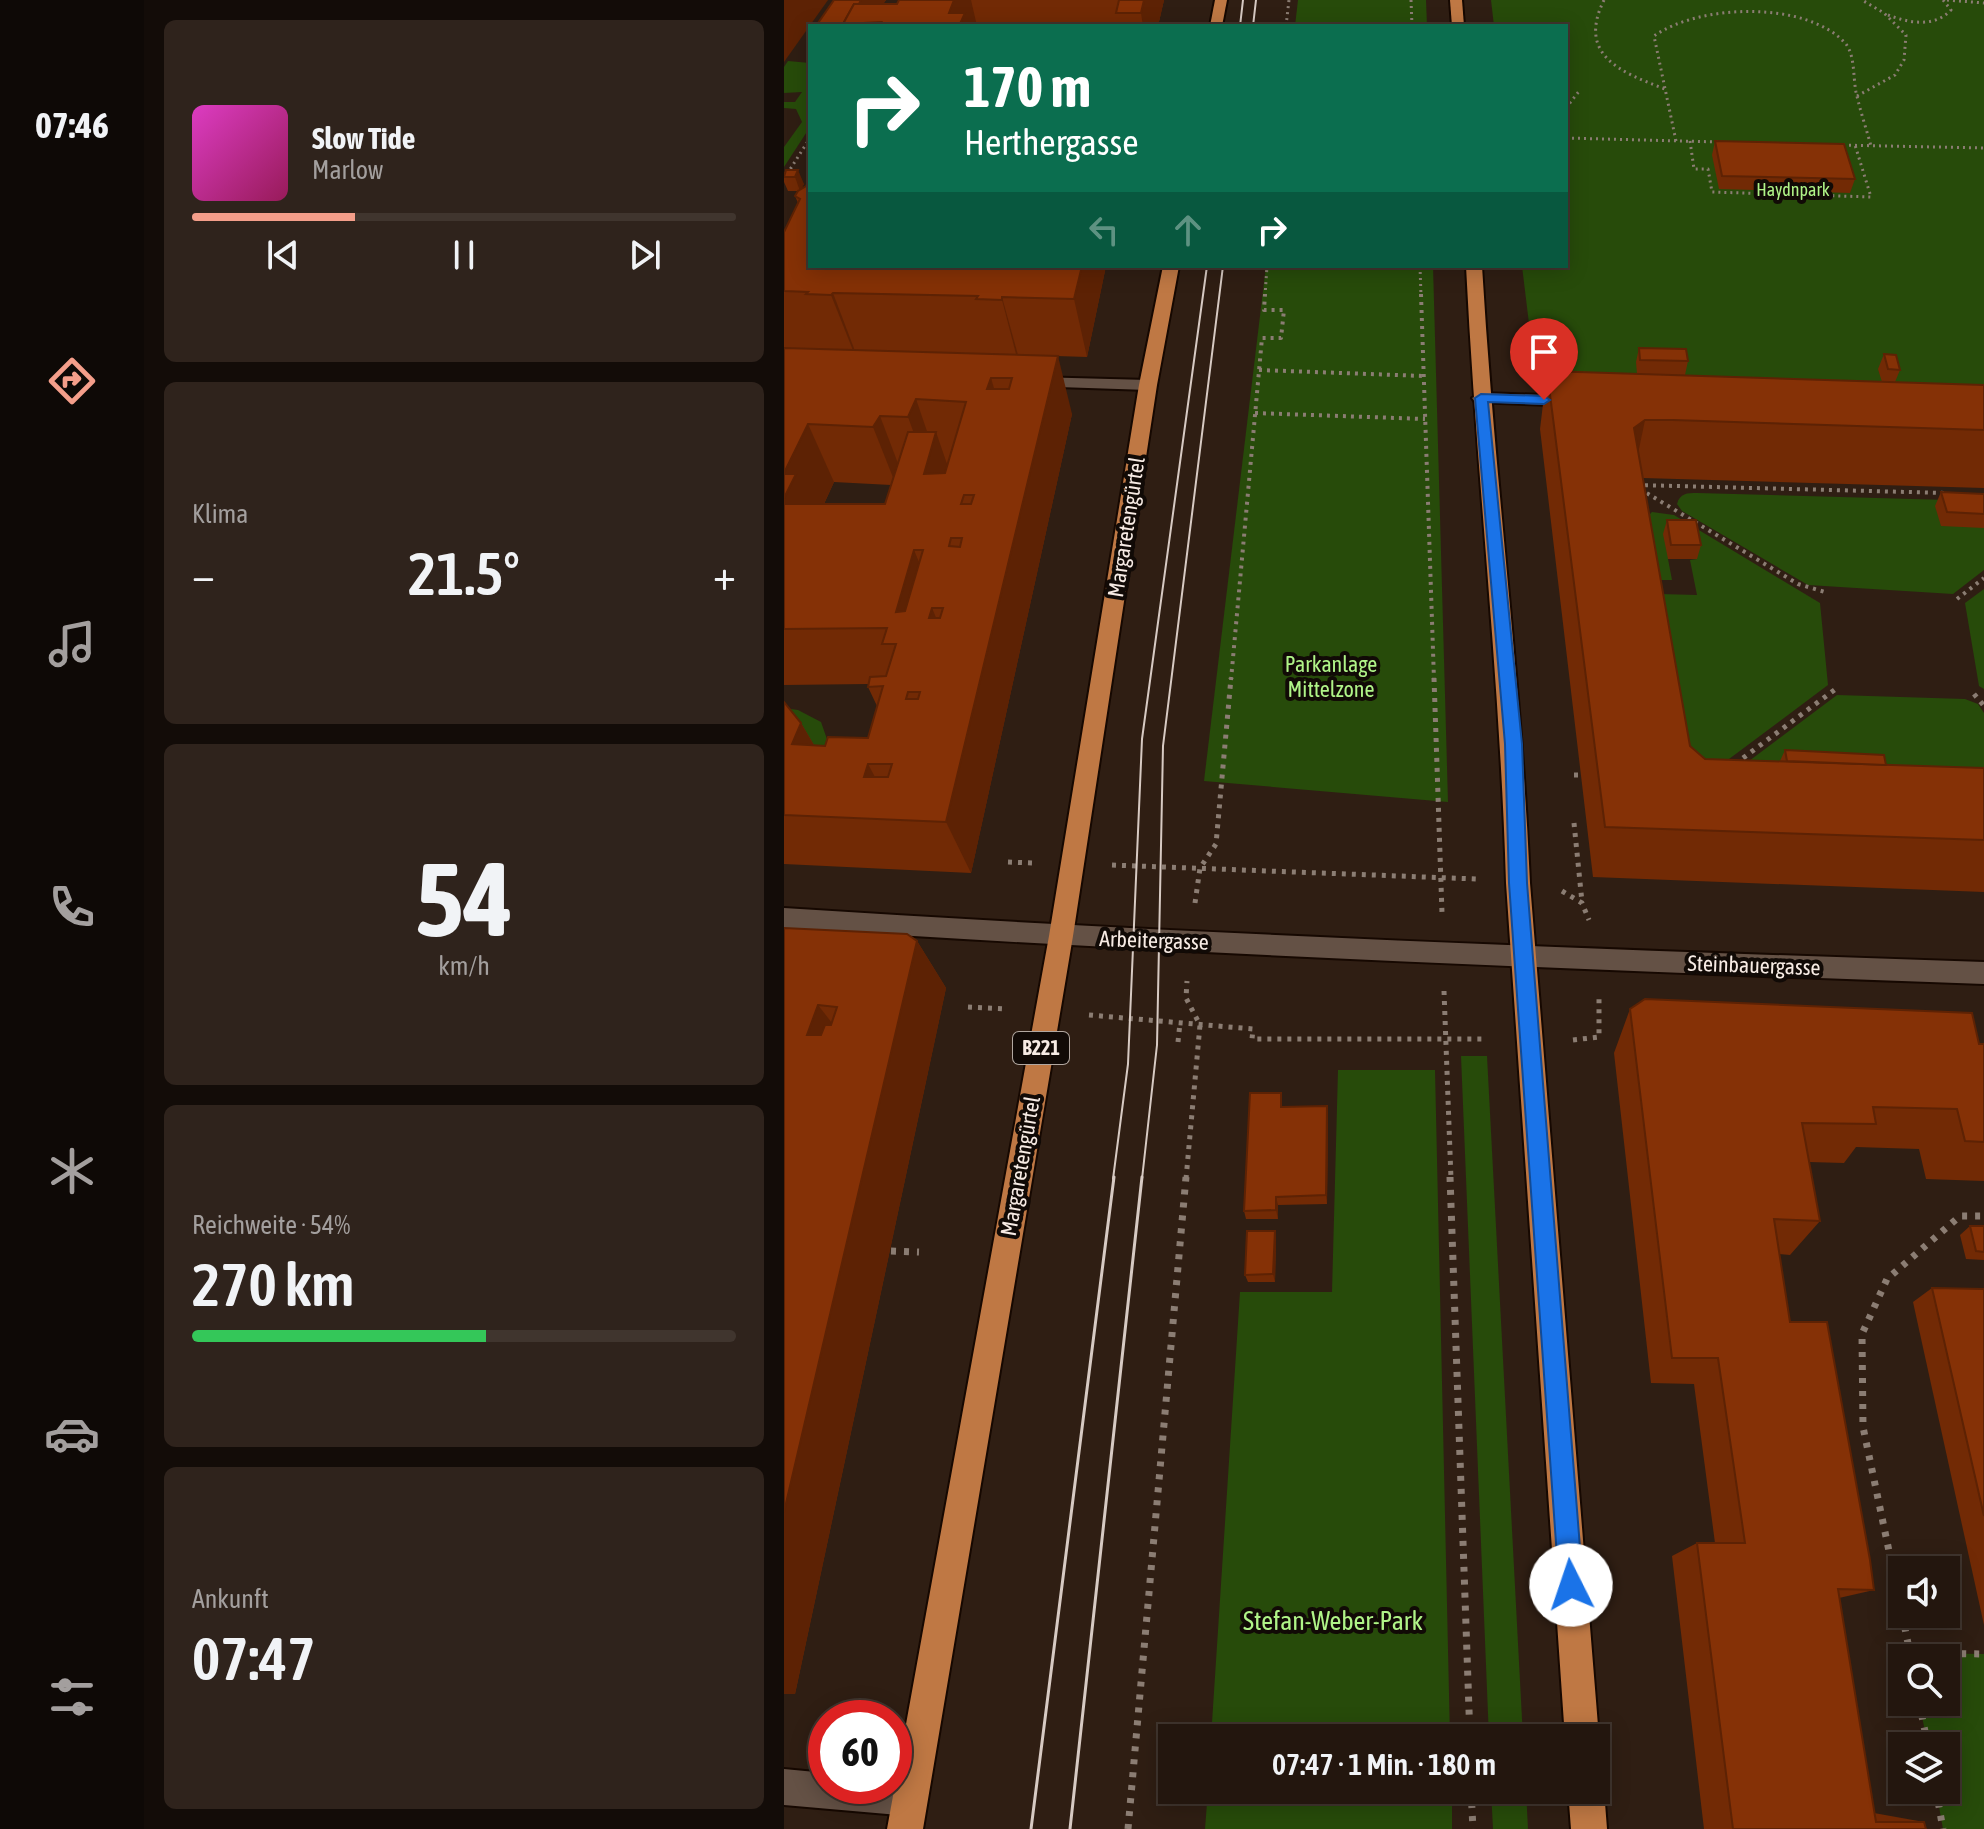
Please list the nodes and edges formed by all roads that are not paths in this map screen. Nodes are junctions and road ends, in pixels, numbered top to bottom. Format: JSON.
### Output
{"nodes":[{"id":1,"x":1221,"y":0,"type":"edge"},
{"id":2,"x":1456,"y":0,"type":"edge"},
{"id":3,"x":1216,"y":24,"type":"edge"},
{"id":4,"x":1458,"y":24,"type":"edge"},
{"id":5,"x":1171,"y":268,"type":"edge"},
{"id":6,"x":1474,"y":268,"type":"edge"},
{"id":7,"x":1023,"y":381,"type":"edge"},
{"id":8,"x":1148,"y":385,"type":"junction"},
{"id":9,"x":1481,"y":398,"type":"junction"},
{"id":10,"x":1591,"y":401,"type":"edge"},
{"id":11,"x":784,"y":918,"type":"edge"},
{"id":12,"x":1061,"y":936,"type":"junction"},
{"id":13,"x":1523,"y":957,"type":"junction"},
{"id":14,"x":1984,"y":973,"type":"edge"},
{"id":15,"x":1581,"y":1724,"type":"edge"},
{"id":16,"x":784,"y":1787,"type":"edge"},
{"id":17,"x":1587,"y":1804,"type":"edge"},
{"id":18,"x":908,"y":1813,"type":"edge"},
{"id":19,"x":1589,"y":1829,"type":"edge"}],
"edges":[{"from":1,"to":3,"type":"main road"},
{"from":2,"to":4,"type":"main road"},
{"from":5,"to":8,"type":"main road","name":"Margaretengürtel","number":"B221"},
{"from":6,"to":9,"type":"main road"},
{"from":7,"to":8,"type":"street"},
{"from":8,"to":12,"type":"main road","name":"Margaretengürtel","number":"B221"},
{"from":9,"to":10,"type":"street"},
{"from":9,"to":13,"type":"main road"},
{"from":11,"to":12,"type":"street","name":"Arbeitergasse"},
{"from":12,"to":13,"type":"street","name":"Arbeitergasse"},
{"from":12,"to":18,"type":"main road","name":"Margaretengürtel","number":"B221"},
{"from":13,"to":14,"type":"street","name":"Steinbauergasse"},
{"from":13,"to":15,"type":"main road"},
{"from":16,"to":18,"type":"street"},
{"from":17,"to":19,"type":"main road"}]}
